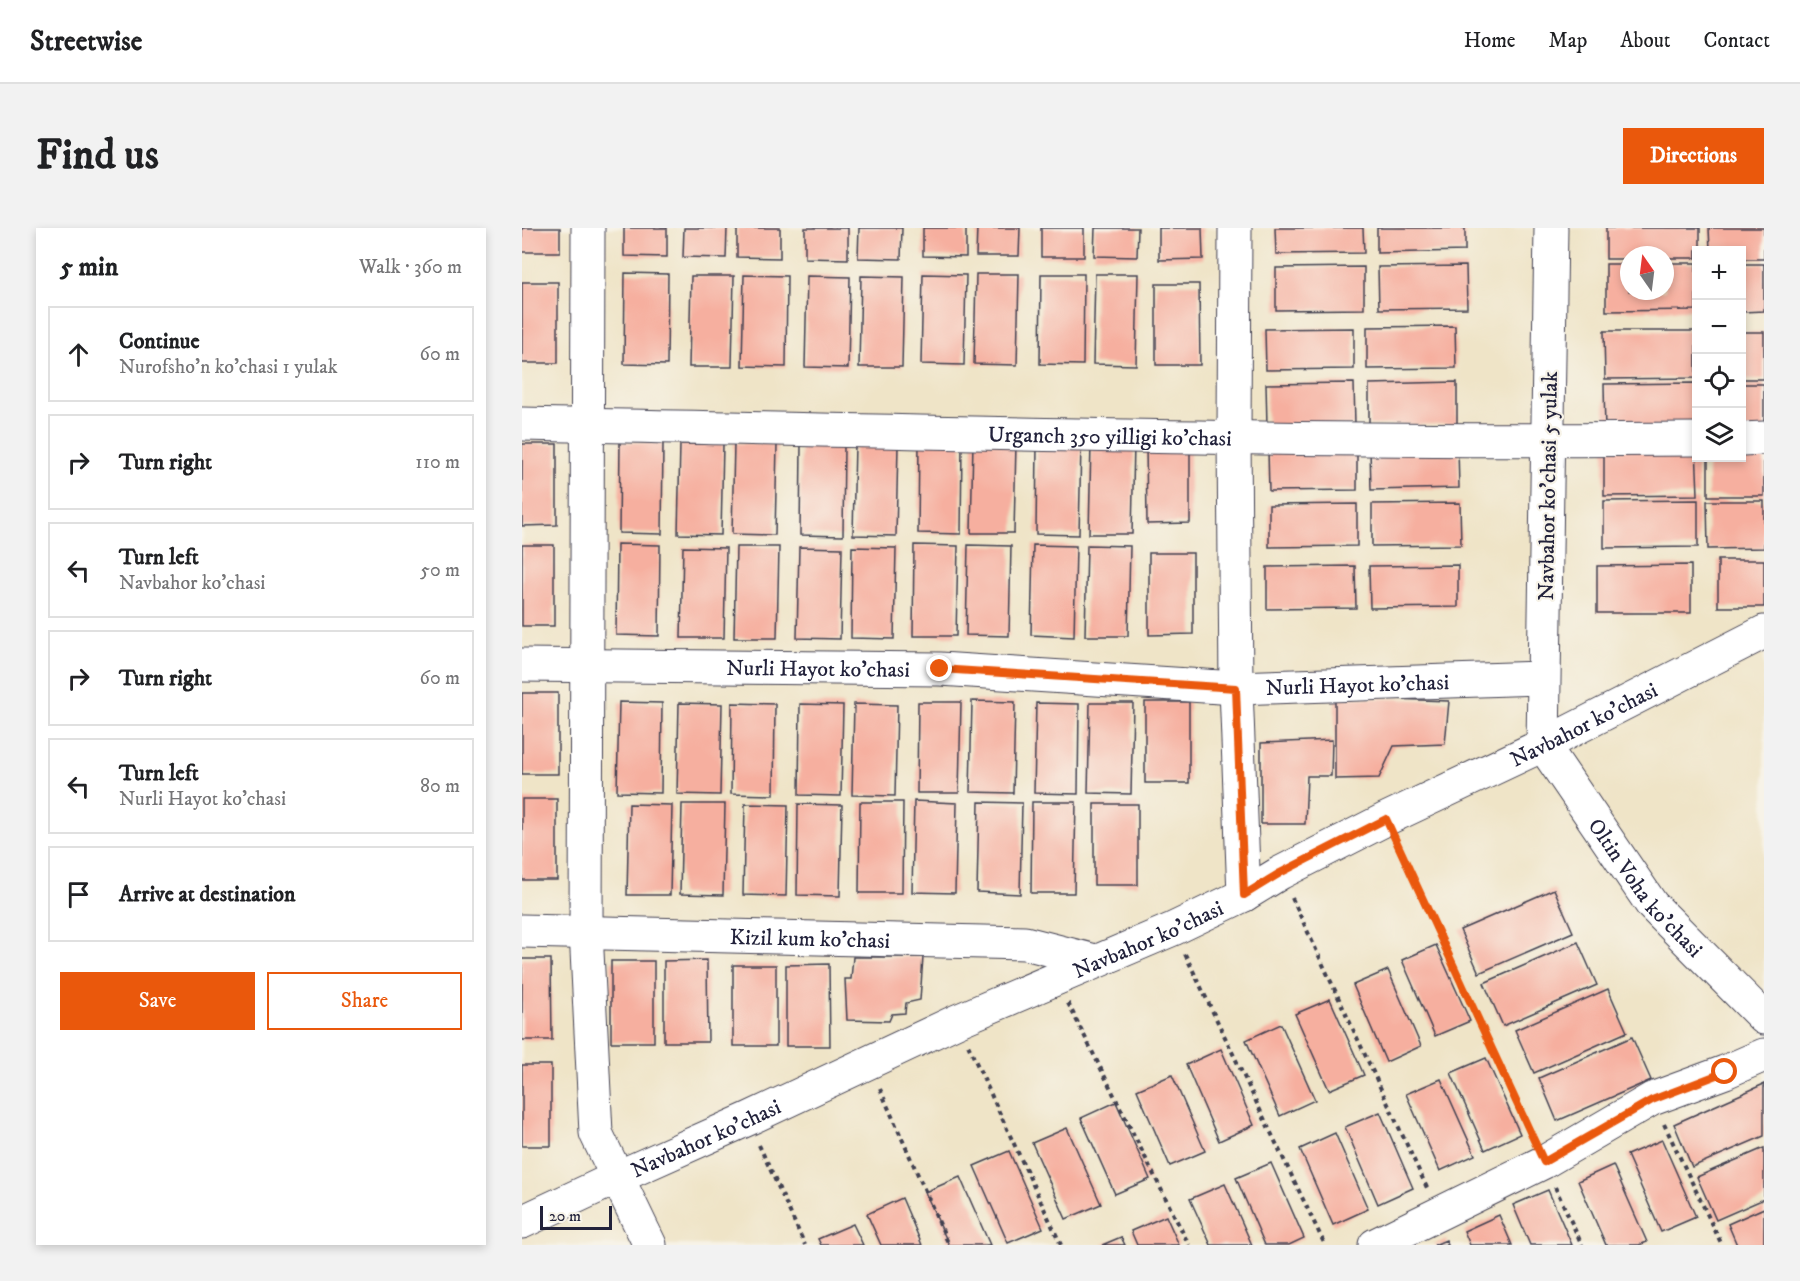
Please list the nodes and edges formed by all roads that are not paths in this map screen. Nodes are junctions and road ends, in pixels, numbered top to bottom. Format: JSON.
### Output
{"nodes":[{"id":1,"x":588,"y":228,"type":"edge"},
{"id":2,"x":1235,"y":228,"type":"edge"},
{"id":3,"x":1551,"y":228,"type":"edge"},
{"id":4,"x":522,"y":424,"type":"edge"},
{"id":5,"x":587,"y":425,"type":"junction"},
{"id":6,"x":1234,"y":437,"type":"junction"},
{"id":7,"x":1764,"y":438,"type":"edge"},
{"id":8,"x":1692,"y":439,"type":"edge"},
{"id":9,"x":1746,"y":439,"type":"edge"},
{"id":10,"x":1549,"y":441,"type":"junction"},
{"id":11,"x":1764,"y":632,"type":"edge"},
{"id":12,"x":522,"y":664,"type":"edge"},
{"id":13,"x":587,"y":665,"type":"junction"},
{"id":14,"x":1544,"y":678,"type":"junction"},
{"id":15,"x":1236,"y":688,"type":"junction"},
{"id":16,"x":1543,"y":745,"type":"junction"},
{"id":17,"x":1244,"y":895,"type":"junction"},
{"id":18,"x":522,"y":931,"type":"edge"},
{"id":19,"x":586,"y":931,"type":"junction"},
{"id":20,"x":1095,"y":961,"type":"junction"},
{"id":21,"x":1764,"y":1017,"type":"edge"},
{"id":22,"x":1764,"y":1055,"type":"edge"},
{"id":23,"x":618,"y":1177,"type":"junction"},
{"id":24,"x":522,"y":1204,"type":"edge"},
{"id":25,"x":559,"y":1205,"type":"junction"},
{"id":26,"x":522,"y":1222,"type":"edge"},
{"id":27,"x":650,"y":1245,"type":"edge"},
{"id":28,"x":1375,"y":1245,"type":"edge"}],
"edges":[{"from":1,"to":5,"type":"street"},
{"from":2,"to":6,"type":"street"},
{"from":3,"to":10,"type":"street","name":"Navbahor ko'chasi 5 yulak"},
{"from":4,"to":5,"type":"street","name":"Urganch 350 yilligi ko'chasi"},
{"from":5,"to":6,"type":"street","name":"Urganch 350 yilligi ko'chasi"},
{"from":5,"to":13,"type":"street"},
{"from":6,"to":10,"type":"street","name":"Urganch 350 yilligi ko'chasi"},
{"from":6,"to":15,"type":"street"},
{"from":7,"to":9,"type":"street"},
{"from":8,"to":10,"type":"street","name":"Urganch 350 yilligi ko'chasi"},
{"from":10,"to":14,"type":"street","name":"Navbahor ko'chasi 5 yulak"},
{"from":11,"to":16,"type":"street","name":"Navbahor ko'chasi"},
{"from":12,"to":13,"type":"street","name":"Nurli Hayot ko'chasi"},
{"from":13,"to":15,"type":"street","name":"Nurli Hayot ko'chasi"},
{"from":13,"to":19,"type":"street"},
{"from":14,"to":15,"type":"street","name":"Nurli Hayot ko'chasi"},
{"from":14,"to":16,"type":"street","name":"Navbahor ko'chasi 5 yulak"},
{"from":15,"to":17,"type":"street"},
{"from":16,"to":17,"type":"street","name":"Navbahor ko'chasi"},
{"from":16,"to":21,"type":"street","name":"Oltin Voha ko'chasi"},
{"from":17,"to":20,"type":"street","name":"Navbahor ko'chasi"},
{"from":18,"to":19,"type":"street","name":"Kizil kum ko'chasi"},
{"from":19,"to":20,"type":"street","name":"Kizil kum ko'chasi"},
{"from":19,"to":23,"type":"street"},
{"from":20,"to":23,"type":"street","name":"Navbahor ko'chasi"},
{"from":22,"to":28,"type":"street"},
{"from":23,"to":25,"type":"street","name":"Navbahor ko'chasi"},
{"from":23,"to":27,"type":"street"},
{"from":24,"to":25,"type":"street"},
{"from":25,"to":26,"type":"street","name":"Navbahor ko'chasi"}]}
